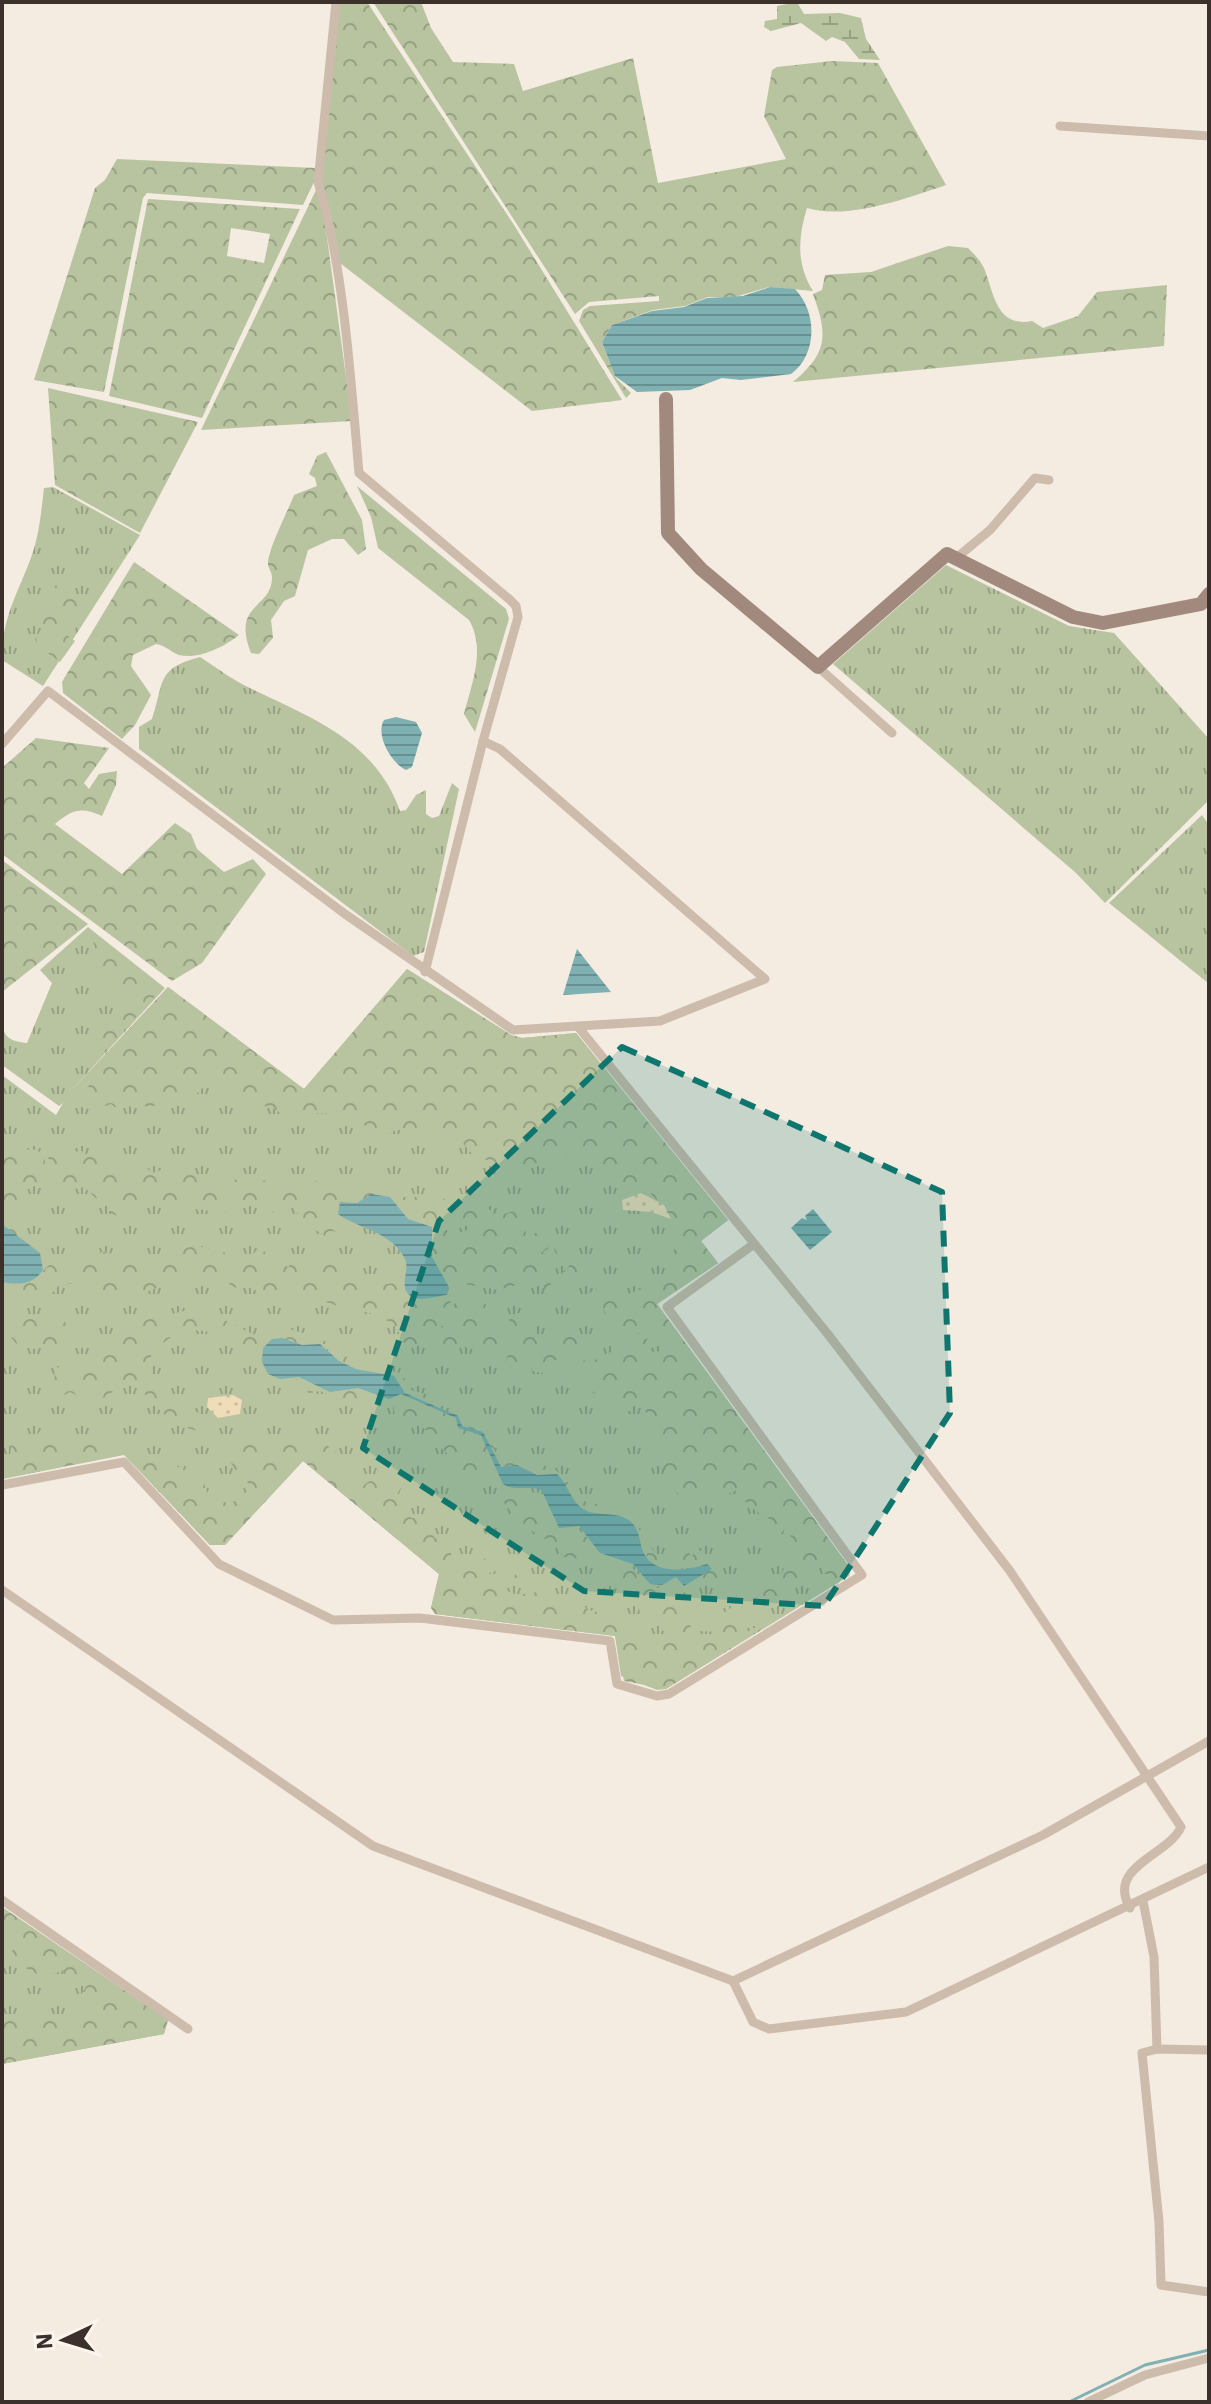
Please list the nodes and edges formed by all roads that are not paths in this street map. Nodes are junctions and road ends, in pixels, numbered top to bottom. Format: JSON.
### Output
{"nodes":[{"id":1,"x":336,"y":2,"type":"edge"},
{"id":2,"x":1060,"y":126,"type":"dead end"},
{"id":3,"x":1209,"y":136,"type":"edge"},
{"id":4,"x":666,"y":399,"type":"dead end"},
{"id":5,"x":1049,"y":480,"type":"dead end"},
{"id":6,"x":955,"y":559,"type":"junction"},
{"id":7,"x":1209,"y":594,"type":"edge"},
{"id":8,"x":818,"y":667,"type":"junction"},
{"id":9,"x":892,"y":733,"type":"dead end"},
{"id":10,"x":483,"y":741,"type":"junction"},
{"id":11,"x":2,"y":744,"type":"edge"},
{"id":12,"x":425,"y":972,"type":"junction"},
{"id":13,"x":579,"y":1028,"type":"junction"},
{"id":14,"x":754,"y":1244,"type":"junction"},
{"id":15,"x":2,"y":1485,"type":"edge"},
{"id":16,"x":2,"y":1590,"type":"edge"},
{"id":17,"x":1209,"y":1741,"type":"edge"},
{"id":18,"x":1148,"y":1777,"type":"junction"},
{"id":19,"x":1209,"y":1867,"type":"edge"},
{"id":20,"x":2,"y":1900,"type":"edge"},
{"id":21,"x":1143,"y":1901,"type":"junction"},
{"id":22,"x":1130,"y":1908,"type":"junction"},
{"id":23,"x":733,"y":1981,"type":"junction"},
{"id":24,"x":188,"y":2029,"type":"dead end"},
{"id":25,"x":1157,"y":2049,"type":"junction"},
{"id":26,"x":1209,"y":2050,"type":"edge"},
{"id":27,"x":1209,"y":2292,"type":"edge"},
{"id":28,"x":1209,"y":2358,"type":"edge"},
{"id":29,"x":1095,"y":2400,"type":"edge"}],
"edges":[{"from":1,"to":10,"type":"street"},
{"from":2,"to":3,"type":"street"},
{"from":4,"to":8,"type":"street"},
{"from":5,"to":6,"type":"street"},
{"from":6,"to":7,"type":"street"},
{"from":6,"to":8,"type":"street"},
{"from":8,"to":9,"type":"street"},
{"from":10,"to":12,"type":"street"},
{"from":10,"to":13,"type":"street"},
{"from":11,"to":12,"type":"street"},
{"from":12,"to":13,"type":"street"},
{"from":13,"to":14,"type":"street"},
{"from":14,"to":15,"type":"street"},
{"from":14,"to":18,"type":"street"},
{"from":16,"to":23,"type":"street"},
{"from":17,"to":18,"type":"street"},
{"from":18,"to":22,"type":"street"},
{"from":18,"to":23,"type":"street"},
{"from":19,"to":21,"type":"street"},
{"from":20,"to":24,"type":"street"},
{"from":21,"to":22,"type":"street"},
{"from":21,"to":25,"type":"street"},
{"from":22,"to":23,"type":"street"},
{"from":25,"to":26,"type":"street"},
{"from":25,"to":27,"type":"street"},
{"from":28,"to":29,"type":"street"}]}
